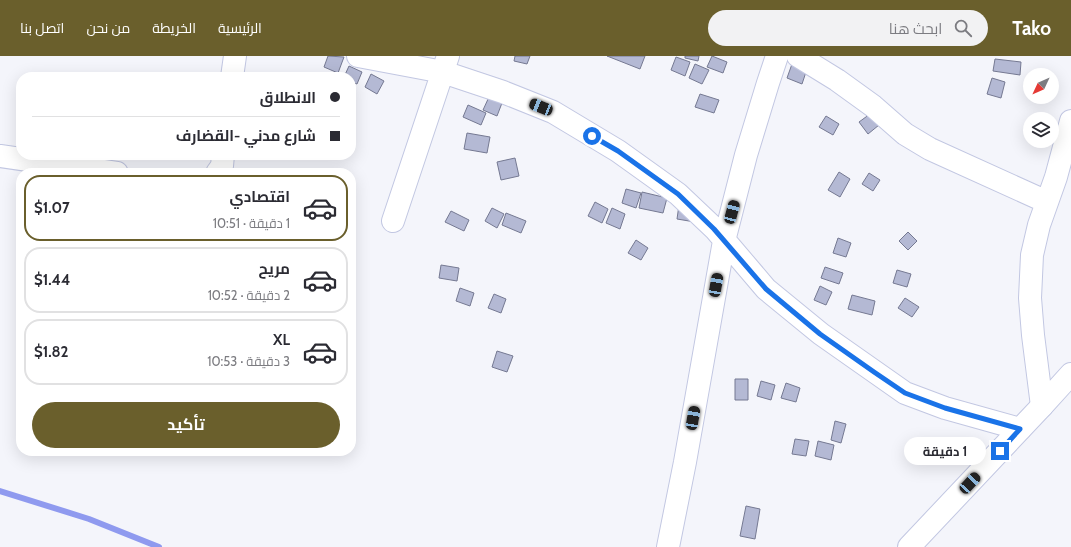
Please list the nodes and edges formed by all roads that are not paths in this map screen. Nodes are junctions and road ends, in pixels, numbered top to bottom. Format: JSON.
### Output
{"nodes":[{"id":1,"x":235,"y":56,"type":"edge"},
{"id":2,"x":358,"y":56,"type":"edge"},
{"id":3,"x":777,"y":56,"type":"edge"},
{"id":4,"x":798,"y":56,"type":"edge"},
{"id":5,"x":446,"y":64,"type":"edge"},
{"id":6,"x":233,"y":72,"type":"edge"},
{"id":7,"x":1071,"y":121,"type":"edge"},
{"id":8,"x":0,"y":156,"type":"edge"},
{"id":9,"x":16,"y":158,"type":"edge"},
{"id":10,"x":28,"y":160,"type":"edge"},
{"id":11,"x":83,"y":168,"type":"edge"},
{"id":12,"x":1047,"y":202,"type":"junction"},
{"id":13,"x":393,"y":221,"type":"dead end"},
{"id":14,"x":724,"y":241,"type":"junction"},
{"id":15,"x":1071,"y":374,"type":"edge"},
{"id":16,"x":1042,"y":406,"type":"junction"},
{"id":17,"x":1020,"y":429,"type":"junction"},
{"id":18,"x":668,"y":547,"type":"edge"},
{"id":19,"x":909,"y":547,"type":"edge"}],
"edges":[{"from":1,"to":6,"type":"main road"},
{"from":2,"to":5,"type":"main road"},
{"from":3,"to":14,"type":"main road"},
{"from":4,"to":12,"type":"main road"},
{"from":5,"to":13,"type":"main road"},
{"from":5,"to":14,"type":"main road"},
{"from":7,"to":12,"type":"main road"},
{"from":8,"to":9,"type":"main road"},
{"from":10,"to":11,"type":"main road"},
{"from":12,"to":16,"type":"main road"},
{"from":14,"to":17,"type":"main road"},
{"from":14,"to":18,"type":"main road"},
{"from":15,"to":16,"type":"main road"},
{"from":16,"to":17,"type":"main road"},
{"from":17,"to":19,"type":"main road"}]}
